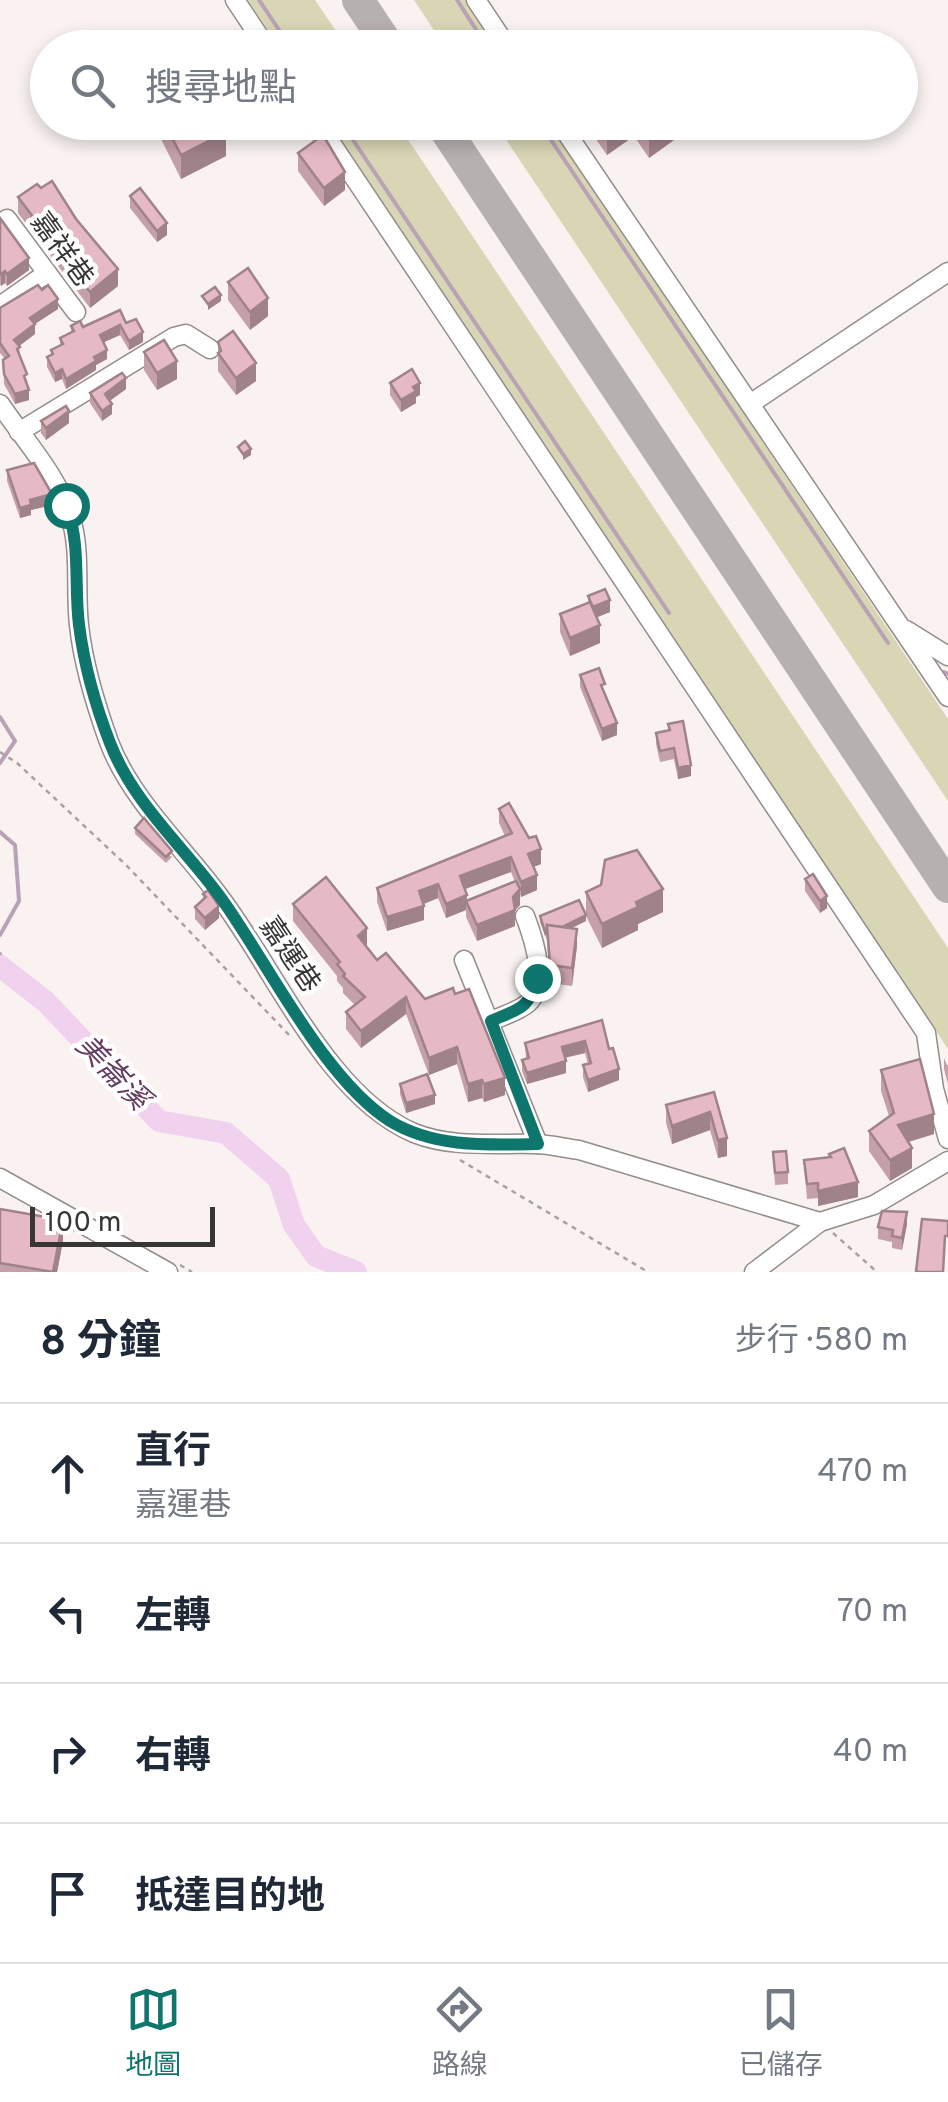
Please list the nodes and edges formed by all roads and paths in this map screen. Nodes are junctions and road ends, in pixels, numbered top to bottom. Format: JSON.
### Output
{"nodes":[{"id":1,"x":236,"y":0,"type":"edge"},
{"id":2,"x":476,"y":0,"type":"edge"},
{"id":3,"x":255,"y":30,"type":"edge"},
{"id":4,"x":496,"y":30,"type":"edge"},
{"id":5,"x":329,"y":140,"type":"edge"},
{"id":6,"x":571,"y":140,"type":"edge"},
{"id":7,"x":7,"y":218,"type":"dead end"},
{"id":8,"x":47,"y":272,"type":"junction"},
{"id":9,"x":948,"y":272,"type":"edge"},
{"id":10,"x":0,"y":306,"type":"edge"},
{"id":11,"x":76,"y":312,"type":"dead end"},
{"id":12,"x":210,"y":349,"type":"dead end"},
{"id":13,"x":0,"y":404,"type":"edge"},
{"id":14,"x":750,"y":404,"type":"junction"},
{"id":15,"x":19,"y":432,"type":"junction"},
{"id":16,"x":898,"y":626,"type":"junction"},
{"id":17,"x":948,"y":656,"type":"edge"},
{"id":18,"x":948,"y":697,"type":"edge"},
{"id":19,"x":0,"y":752,"type":"edge"},
{"id":20,"x":525,"y":916,"type":"dead end"},
{"id":21,"x":464,"y":960,"type":"dead end"},
{"id":22,"x":491,"y":1021,"type":"junction"},
{"id":23,"x":301,"y":1044,"type":"dead end"},
{"id":24,"x":948,"y":1138,"type":"edge"},
{"id":25,"x":440,"y":1140,"type":"junction"},
{"id":26,"x":538,"y":1144,"type":"junction"},
{"id":27,"x":948,"y":1162,"type":"edge"},
{"id":28,"x":0,"y":1178,"type":"edge"},
{"id":29,"x":820,"y":1222,"type":"junction"},
{"id":30,"x":168,"y":1272,"type":"edge"},
{"id":31,"x":648,"y":1272,"type":"edge"},
{"id":32,"x":754,"y":1272,"type":"edge"},
{"id":33,"x":877,"y":1272,"type":"edge"}],
"edges":[{"from":1,"to":3,"type":"street"},
{"from":2,"to":4,"type":"street"},
{"from":5,"to":24,"type":"street"},
{"from":6,"to":14,"type":"street"},
{"from":7,"to":8,"type":"street","name":"嘉祥巷"},
{"from":8,"to":10,"type":"street"},
{"from":8,"to":11,"type":"street","name":"嘉祥巷"},
{"from":9,"to":14,"type":"street"},
{"from":12,"to":15,"type":"street"},
{"from":13,"to":15,"type":"street","name":"嘉運巷"},
{"from":14,"to":16,"type":"street"},
{"from":15,"to":25,"type":"street","name":"嘉運巷"},
{"from":16,"to":17,"type":"street"},
{"from":16,"to":18,"type":"street"},
{"from":19,"to":23,"type":"path"},
{"from":20,"to":22,"type":"street"},
{"from":21,"to":22,"type":"street"},
{"from":22,"to":26,"type":"street"},
{"from":25,"to":26,"type":"street","name":"嘉運巷"},
{"from":25,"to":31,"type":"path"},
{"from":26,"to":29,"type":"street","name":"嘉運巷"},
{"from":27,"to":29,"type":"street"},
{"from":28,"to":30,"type":"street"},
{"from":29,"to":32,"type":"street"},
{"from":29,"to":33,"type":"path"}]}
